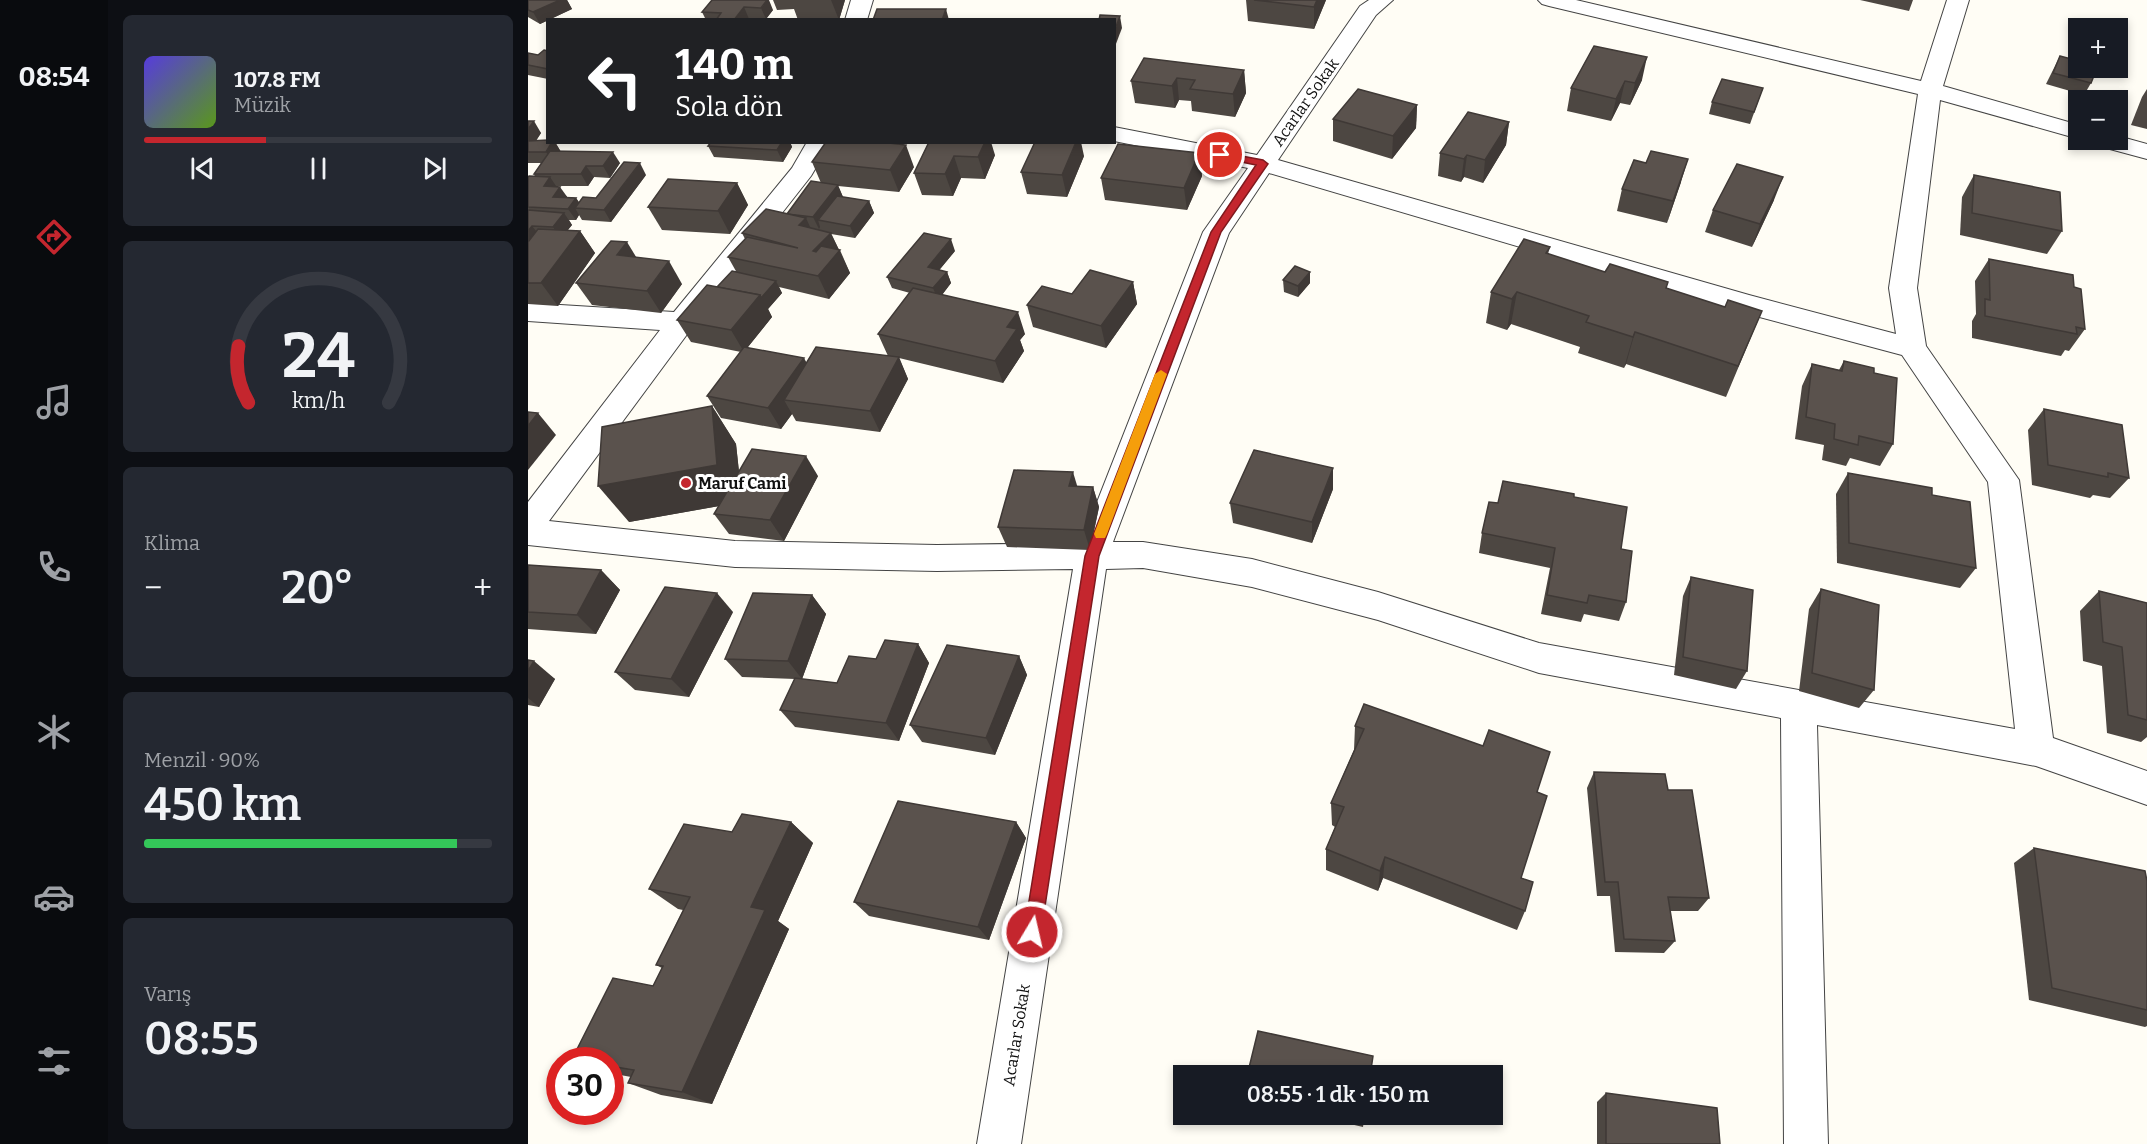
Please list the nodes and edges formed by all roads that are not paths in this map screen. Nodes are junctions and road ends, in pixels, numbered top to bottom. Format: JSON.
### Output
{"nodes":[{"id":1,"x":862,"y":0,"type":"edge"},
{"id":2,"x":1382,"y":0,"type":"edge"},
{"id":3,"x":1549,"y":0,"type":"edge"},
{"id":4,"x":1958,"y":0,"type":"edge"},
{"id":5,"x":857,"y":18,"type":"edge"},
{"id":6,"x":1930,"y":90,"type":"junction"},
{"id":7,"x":2068,"y":129,"type":"edge"},
{"id":8,"x":1116,"y":134,"type":"edge"},
{"id":9,"x":818,"y":144,"type":"edge"},
{"id":10,"x":2128,"y":147,"type":"edge"},
{"id":11,"x":2147,"y":152,"type":"edge"},
{"id":12,"x":1263,"y":164,"type":"junction"},
{"id":13,"x":528,"y":312,"type":"edge"},
{"id":14,"x":681,"y":322,"type":"junction"},
{"id":15,"x":1912,"y":348,"type":"junction"},
{"id":16,"x":528,"y":526,"type":"edge"},
{"id":17,"x":528,"y":532,"type":"edge"},
{"id":18,"x":1092,"y":556,"type":"junction"},
{"id":19,"x":1799,"y":705,"type":"junction"},
{"id":20,"x":2036,"y":749,"type":"junction"},
{"id":21,"x":2147,"y":788,"type":"edge"},
{"id":22,"x":999,"y":1144,"type":"edge"},
{"id":23,"x":1806,"y":1144,"type":"edge"}],
"edges":[{"from":1,"to":5,"type":"street"},
{"from":2,"to":12,"type":"street","name":"Acarlar Sokak"},
{"from":3,"to":6,"type":"street"},
{"from":4,"to":6,"type":"street"},
{"from":6,"to":7,"type":"street"},
{"from":6,"to":15,"type":"street"},
{"from":8,"to":12,"type":"street"},
{"from":9,"to":14,"type":"street"},
{"from":10,"to":11,"type":"street"},
{"from":12,"to":15,"type":"street"},
{"from":12,"to":18,"type":"street","name":"Acarlar Sokak"},
{"from":13,"to":14,"type":"street"},
{"from":14,"to":16,"type":"street"},
{"from":15,"to":20,"type":"street"},
{"from":17,"to":18,"type":"street"},
{"from":18,"to":19,"type":"street"},
{"from":18,"to":22,"type":"street","name":"Acarlar Sokak"},
{"from":19,"to":20,"type":"street"},
{"from":19,"to":23,"type":"street"},
{"from":20,"to":21,"type":"street"}]}
